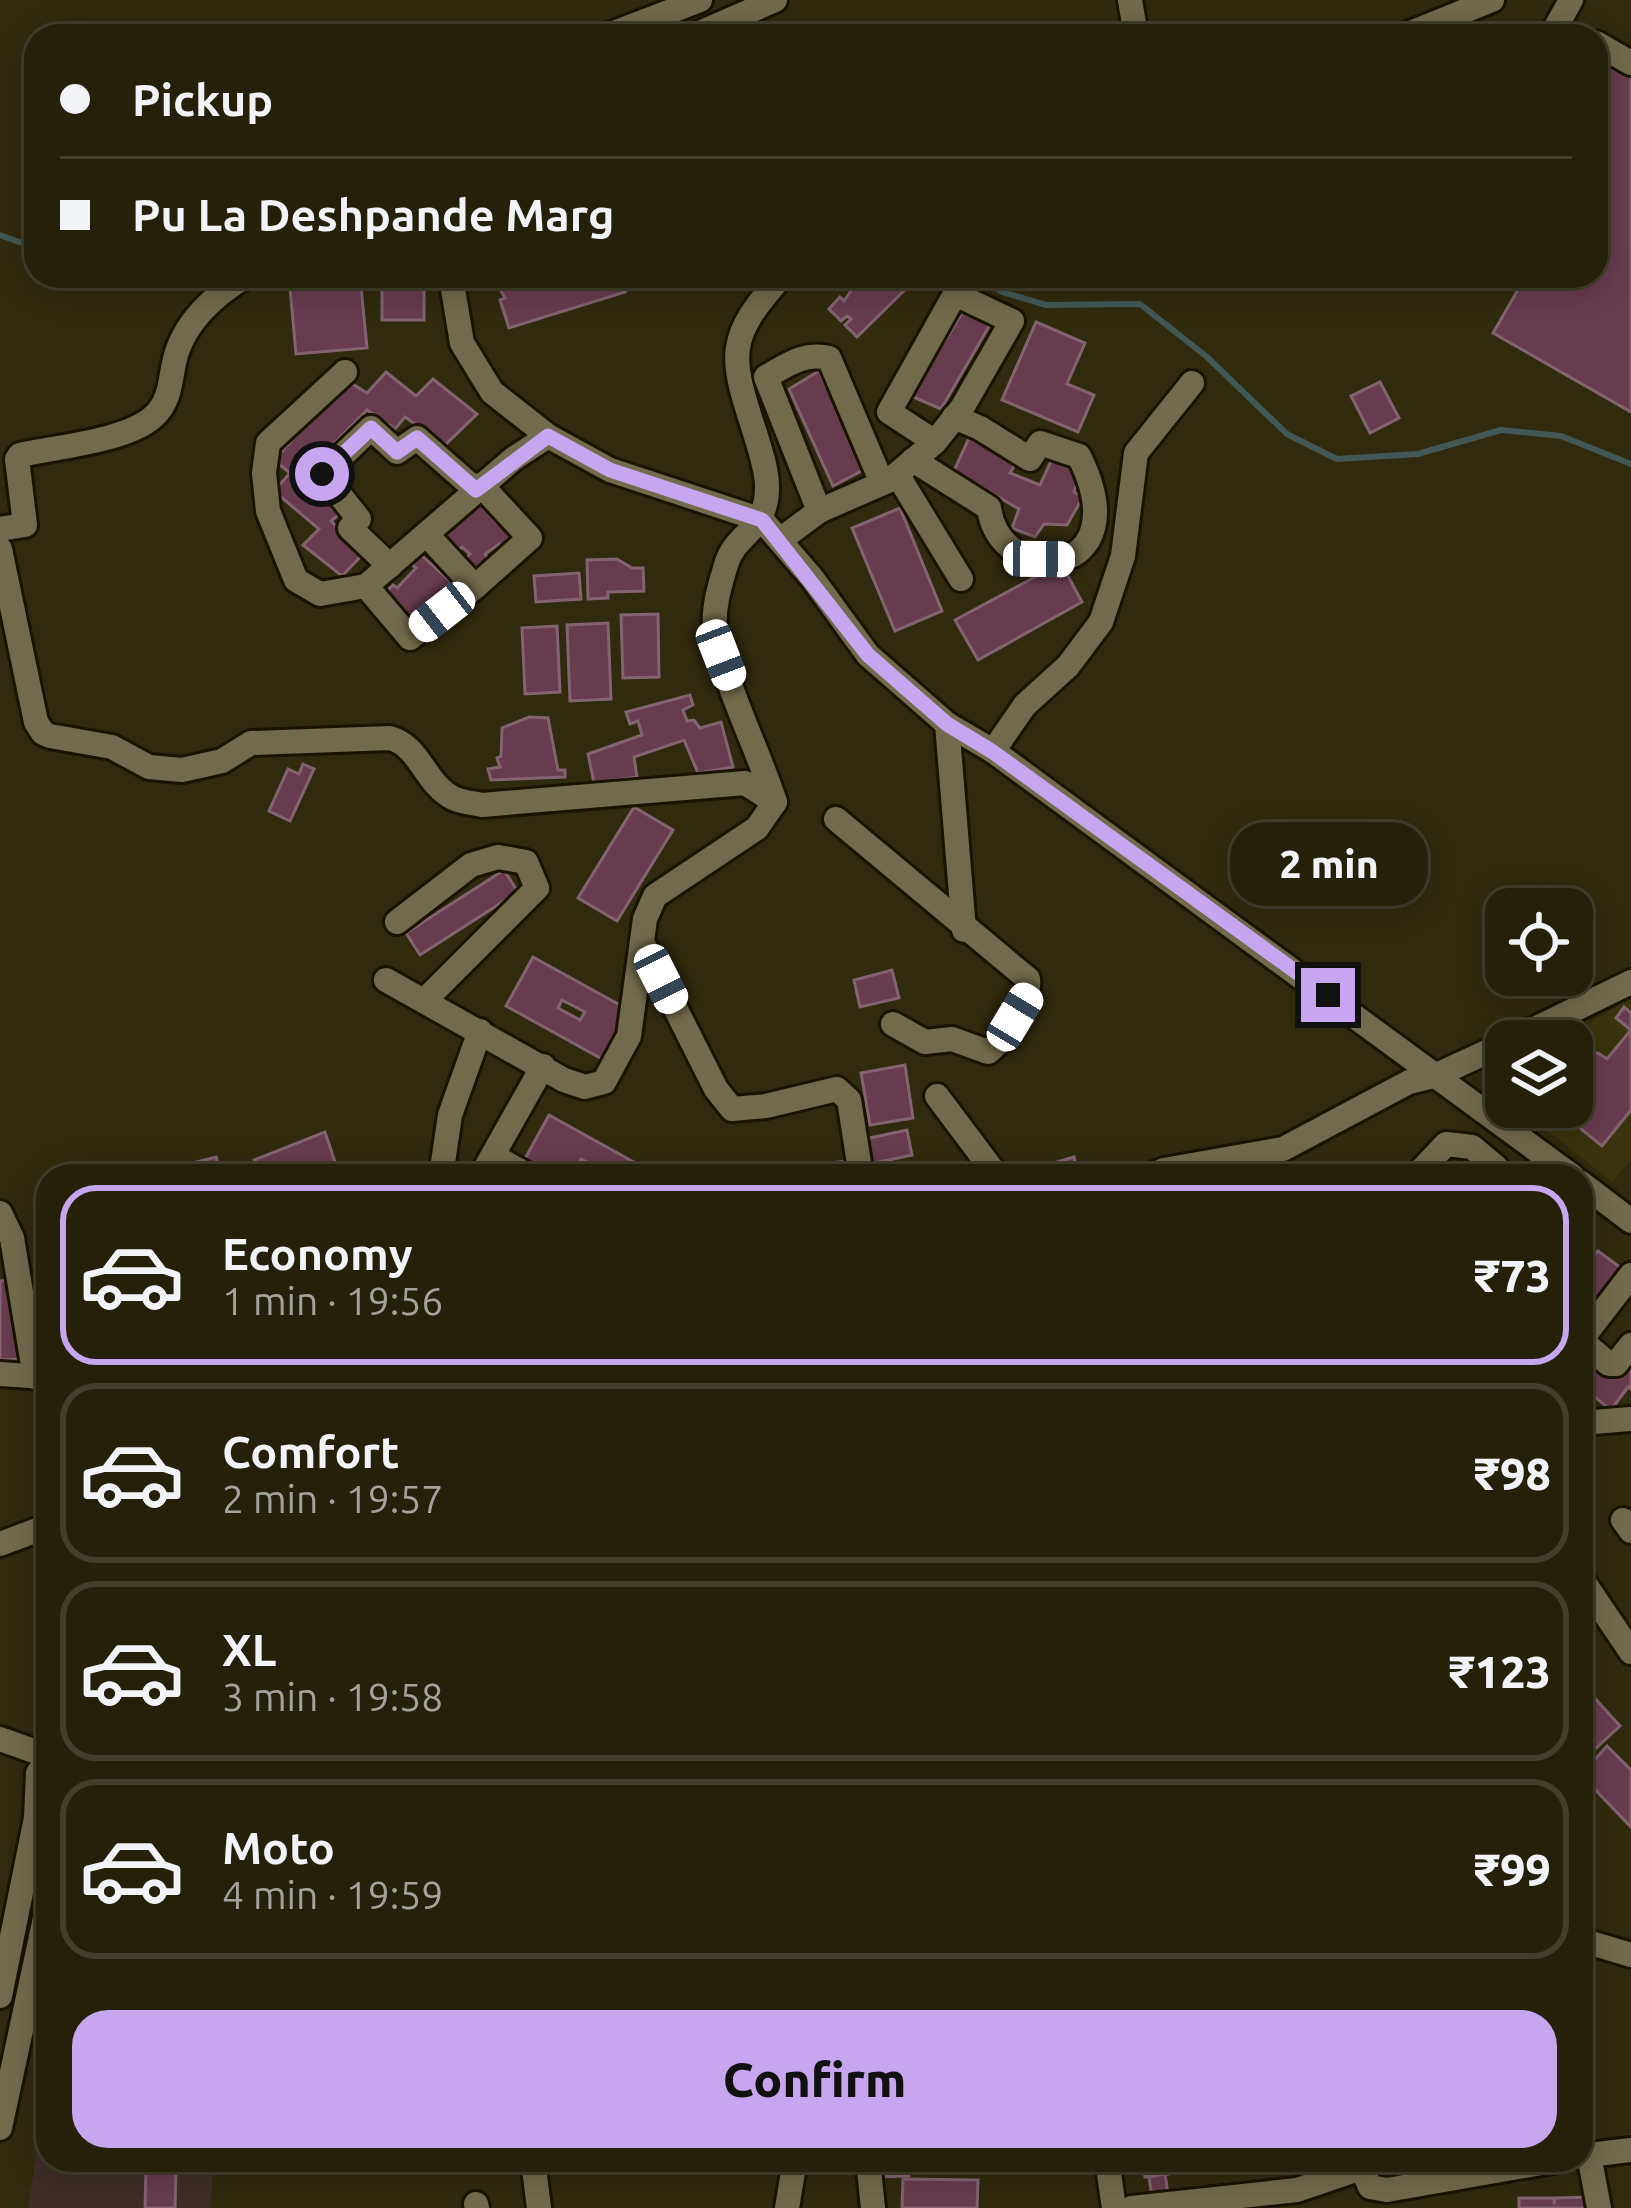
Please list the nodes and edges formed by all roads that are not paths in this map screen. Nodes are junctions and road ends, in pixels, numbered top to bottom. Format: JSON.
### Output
{"nodes":[{"id":1,"x":700,"y":0,"type":"edge"},
{"id":2,"x":775,"y":0,"type":"edge"},
{"id":3,"x":1492,"y":0,"type":"edge"},
{"id":4,"x":1447,"y":9,"type":"edge"},
{"id":5,"x":637,"y":24,"type":"edge"},
{"id":6,"x":720,"y":24,"type":"edge"},
{"id":7,"x":228,"y":288,"type":"edge"},
{"id":8,"x":453,"y":288,"type":"edge"},
{"id":9,"x":771,"y":288,"type":"edge"},
{"id":10,"x":345,"y":372,"type":"dead end"},
{"id":11,"x":1192,"y":383,"type":"dead end"},
{"id":12,"x":955,"y":418,"type":"junction"},
{"id":13,"x":548,"y":436,"type":"junction"},
{"id":14,"x":935,"y":442,"type":"junction"},
{"id":15,"x":897,"y":472,"type":"junction"},
{"id":16,"x":479,"y":488,"type":"junction"},
{"id":17,"x":819,"y":512,"type":"junction"},
{"id":18,"x":762,"y":520,"type":"junction"},
{"id":19,"x":0,"y":529,"type":"edge"},
{"id":20,"x":426,"y":534,"type":"junction"},
{"id":21,"x":780,"y":540,"type":"junction"},
{"id":22,"x":0,"y":549,"type":"edge"},
{"id":23,"x":390,"y":566,"type":"junction"},
{"id":24,"x":961,"y":579,"type":"dead end"},
{"id":25,"x":366,"y":586,"type":"junction"},
{"id":26,"x":475,"y":587,"type":"junction"},
{"id":27,"x":11,"y":664,"type":"edge"},
{"id":28,"x":947,"y":724,"type":"junction"},
{"id":29,"x":993,"y":752,"type":"junction"},
{"id":30,"x":775,"y":802,"type":"junction"},
{"id":31,"x":836,"y":819,"type":"dead end"},
{"id":32,"x":398,"y":922,"type":"dead end"},
{"id":33,"x":964,"y":930,"type":"junction"},
{"id":34,"x":642,"y":942,"type":"junction"},
{"id":35,"x":386,"y":980,"type":"dead end"},
{"id":36,"x":1631,"y":982,"type":"edge"},
{"id":37,"x":425,"y":1000,"type":"junction"},
{"id":38,"x":1553,"y":1020,"type":"edge"},
{"id":39,"x":893,"y":1024,"type":"dead end"},
{"id":40,"x":480,"y":1031,"type":"junction"},
{"id":41,"x":1485,"y":1053,"type":"edge"},
{"id":42,"x":543,"y":1066,"type":"junction"},
{"id":43,"x":1437,"y":1075,"type":"junction"},
{"id":44,"x":937,"y":1096,"type":"dead end"},
{"id":45,"x":443,"y":1164,"type":"edge"},
{"id":46,"x":488,"y":1164,"type":"edge"},
{"id":47,"x":859,"y":1164,"type":"edge"},
{"id":48,"x":988,"y":1164,"type":"edge"},
{"id":49,"x":1198,"y":1164,"type":"edge"},
{"id":50,"x":1427,"y":1164,"type":"edge"},
{"id":51,"x":1492,"y":1164,"type":"edge"},
{"id":52,"x":1547,"y":1164,"type":"edge"},
{"id":53,"x":1593,"y":1192,"type":"edge"},
{"id":54,"x":0,"y":1213,"type":"edge"},
{"id":55,"x":1631,"y":1221,"type":"edge"},
{"id":56,"x":1631,"y":1275,"type":"edge"},
{"id":57,"x":1593,"y":1324,"type":"edge"},
{"id":58,"x":1631,"y":1346,"type":"edge"},
{"id":59,"x":1593,"y":1350,"type":"edge"},
{"id":60,"x":36,"y":1353,"type":"edge"},
{"id":61,"x":0,"y":1374,"type":"edge"},
{"id":62,"x":36,"y":1377,"type":"edge"},
{"id":63,"x":1631,"y":1419,"type":"edge"},
{"id":64,"x":1593,"y":1422,"type":"edge"},
{"id":65,"x":36,"y":1530,"type":"edge"},
{"id":66,"x":0,"y":1544,"type":"edge"},
{"id":67,"x":1593,"y":1596,"type":"edge"},
{"id":68,"x":1631,"y":1652,"type":"edge"},
{"id":69,"x":0,"y":1739,"type":"edge"},
{"id":70,"x":36,"y":1753,"type":"edge"},
{"id":71,"x":36,"y":1818,"type":"edge"},
{"id":72,"x":1593,"y":1944,"type":"edge"},
{"id":73,"x":1631,"y":1955,"type":"edge"},
{"id":74,"x":36,"y":1960,"type":"edge"},
{"id":75,"x":0,"y":1996,"type":"edge"},
{"id":76,"x":0,"y":2128,"type":"edge"},
{"id":77,"x":1631,"y":2150,"type":"edge"},
{"id":78,"x":1593,"y":2154,"type":"edge"},
{"id":79,"x":534,"y":2172,"type":"edge"},
{"id":80,"x":793,"y":2172,"type":"edge"},
{"id":81,"x":869,"y":2172,"type":"edge"},
{"id":82,"x":1109,"y":2172,"type":"edge"},
{"id":83,"x":1362,"y":2172,"type":"edge"},
{"id":84,"x":1490,"y":2172,"type":"edge"},
{"id":85,"x":1589,"y":2172,"type":"edge"},
{"id":86,"x":539,"y":2208,"type":"edge"},
{"id":87,"x":787,"y":2208,"type":"edge"},
{"id":88,"x":873,"y":2208,"type":"edge"},
{"id":89,"x":1114,"y":2208,"type":"edge"},
{"id":90,"x":1132,"y":2208,"type":"edge"},
{"id":91,"x":1599,"y":2208,"type":"edge"}],
"edges":[{"from":1,"to":5,"type":"street"},
{"from":2,"to":6,"type":"street"},
{"from":3,"to":4,"type":"street"},
{"from":7,"to":19,"type":"street"},
{"from":8,"to":13,"type":"street"},
{"from":9,"to":18,"type":"street"},
{"from":10,"to":25,"type":"street"},
{"from":11,"to":29,"type":"street"},
{"from":12,"to":14,"type":"street"},
{"from":12,"to":14,"type":"street"},
{"from":12,"to":15,"type":"street"},
{"from":13,"to":16,"type":"street"},
{"from":13,"to":18,"type":"street"},
{"from":14,"to":15,"type":"street"},
{"from":15,"to":17,"type":"street"},
{"from":15,"to":17,"type":"street"},
{"from":15,"to":24,"type":"street"},
{"from":16,"to":20,"type":"street"},
{"from":16,"to":23,"type":"street"},
{"from":16,"to":26,"type":"street"},
{"from":17,"to":21,"type":"street"},
{"from":18,"to":21,"type":"street"},
{"from":18,"to":30,"type":"street"},
{"from":20,"to":23,"type":"street"},
{"from":20,"to":26,"type":"street"},
{"from":21,"to":28,"type":"street"},
{"from":22,"to":27,"type":"street"},
{"from":23,"to":25,"type":"street"},
{"from":25,"to":26,"type":"street"},
{"from":27,"to":30,"type":"street"},
{"from":28,"to":29,"type":"street"},
{"from":28,"to":33,"type":"street"},
{"from":29,"to":43,"type":"street"},
{"from":30,"to":34,"type":"street"},
{"from":31,"to":33,"type":"street"},
{"from":32,"to":37,"type":"street"},
{"from":33,"to":39,"type":"street"},
{"from":34,"to":42,"type":"street"},
{"from":34,"to":47,"type":"street"},
{"from":35,"to":37,"type":"street"},
{"from":36,"to":38,"type":"street"},
{"from":37,"to":40,"type":"street"},
{"from":40,"to":42,"type":"street"},
{"from":40,"to":45,"type":"street"},
{"from":41,"to":43,"type":"street"},
{"from":42,"to":46,"type":"street"},
{"from":43,"to":49,"type":"street"},
{"from":43,"to":52,"type":"street"},
{"from":44,"to":48,"type":"street"},
{"from":50,"to":51,"type":"street"},
{"from":53,"to":55,"type":"street"},
{"from":54,"to":60,"type":"street"},
{"from":56,"to":57,"type":"street"},
{"from":58,"to":59,"type":"street"},
{"from":61,"to":62,"type":"street"},
{"from":63,"to":64,"type":"street"},
{"from":65,"to":66,"type":"street"},
{"from":67,"to":68,"type":"street"},
{"from":69,"to":70,"type":"street"},
{"from":71,"to":75,"type":"street"},
{"from":72,"to":73,"type":"street"},
{"from":74,"to":76,"type":"street"},
{"from":77,"to":78,"type":"street"},
{"from":79,"to":86,"type":"street"},
{"from":80,"to":87,"type":"street"},
{"from":81,"to":88,"type":"street"},
{"from":82,"to":89,"type":"street"},
{"from":83,"to":84,"type":"street"},
{"from":83,"to":90,"type":"street"},
{"from":85,"to":91,"type":"street"}]}
